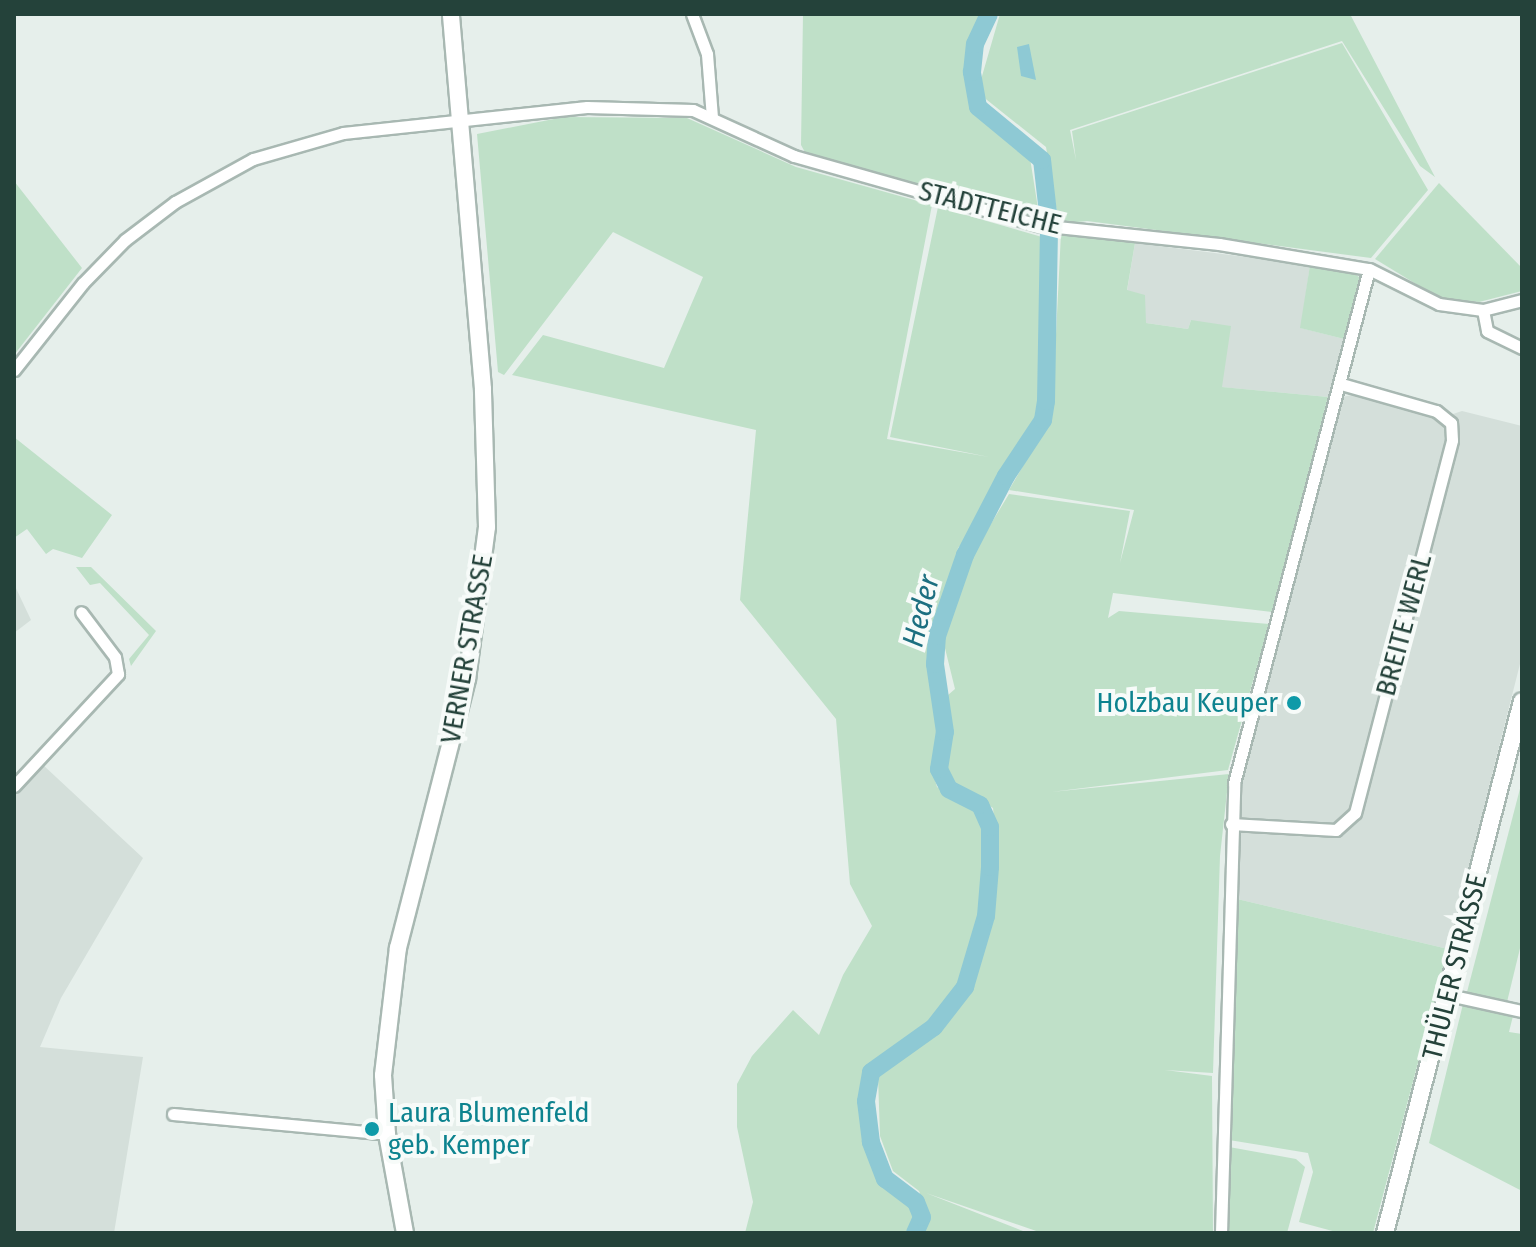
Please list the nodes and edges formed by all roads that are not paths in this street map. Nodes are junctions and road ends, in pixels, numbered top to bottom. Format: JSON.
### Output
{"nodes":[{"id":1,"x":451,"y":14,"type":"edge"},
{"id":2,"x":692,"y":14,"type":"edge"},
{"id":3,"x":712,"y":117,"type":"junction"},
{"id":4,"x":461,"y":121,"type":"junction"},
{"id":5,"x":1369,"y":269,"type":"junction"},
{"id":6,"x":1522,"y":300,"type":"edge"},
{"id":7,"x":1483,"y":310,"type":"junction"},
{"id":8,"x":1522,"y":348,"type":"edge"},
{"id":9,"x":14,"y":370,"type":"edge"},
{"id":10,"x":1341,"y":384,"type":"junction"},
{"id":11,"x":81,"y":612,"type":"dead end"},
{"id":12,"x":1522,"y":701,"type":"edge"},
{"id":13,"x":14,"y":786,"type":"edge"},
{"id":14,"x":1231,"y":824,"type":"junction"},
{"id":15,"x":1449,"y":995,"type":"junction"},
{"id":16,"x":1522,"y":1011,"type":"edge"},
{"id":17,"x":173,"y":1114,"type":"dead end"},
{"id":18,"x":387,"y":1134,"type":"junction"},
{"id":19,"x":405,"y":1233,"type":"edge"},
{"id":20,"x":1221,"y":1233,"type":"edge"},
{"id":21,"x":1385,"y":1233,"type":"edge"}],
"edges":[{"from":1,"to":4,"type":"main road","name":"VERNER STRASSE"},
{"from":2,"to":3,"type":"street"},
{"from":3,"to":4,"type":"street","name":"STADTTEICHE"},
{"from":3,"to":5,"type":"street","name":"STADTTEICHE"},
{"from":4,"to":9,"type":"street","name":"STADTTEICHE"},
{"from":4,"to":18,"type":"main road","name":"VERNER STRASSE"},
{"from":5,"to":7,"type":"street","name":"STADTTEICHE"},
{"from":5,"to":10,"type":"street"},
{"from":6,"to":7,"type":"street","name":"STADTTEICHE"},
{"from":7,"to":8,"type":"street"},
{"from":10,"to":14,"type":"street"},
{"from":10,"to":14,"type":"street","name":"BREITE WERL"},
{"from":11,"to":13,"type":"street"},
{"from":12,"to":15,"type":"main road","name":"THÜLER STRASSE"},
{"from":14,"to":20,"type":"street"},
{"from":15,"to":16,"type":"street"},
{"from":15,"to":21,"type":"main road","name":"THÜLER STRASSE"},
{"from":17,"to":18,"type":"street"},
{"from":18,"to":19,"type":"main road","name":"VERNER STRASSE"}]}
